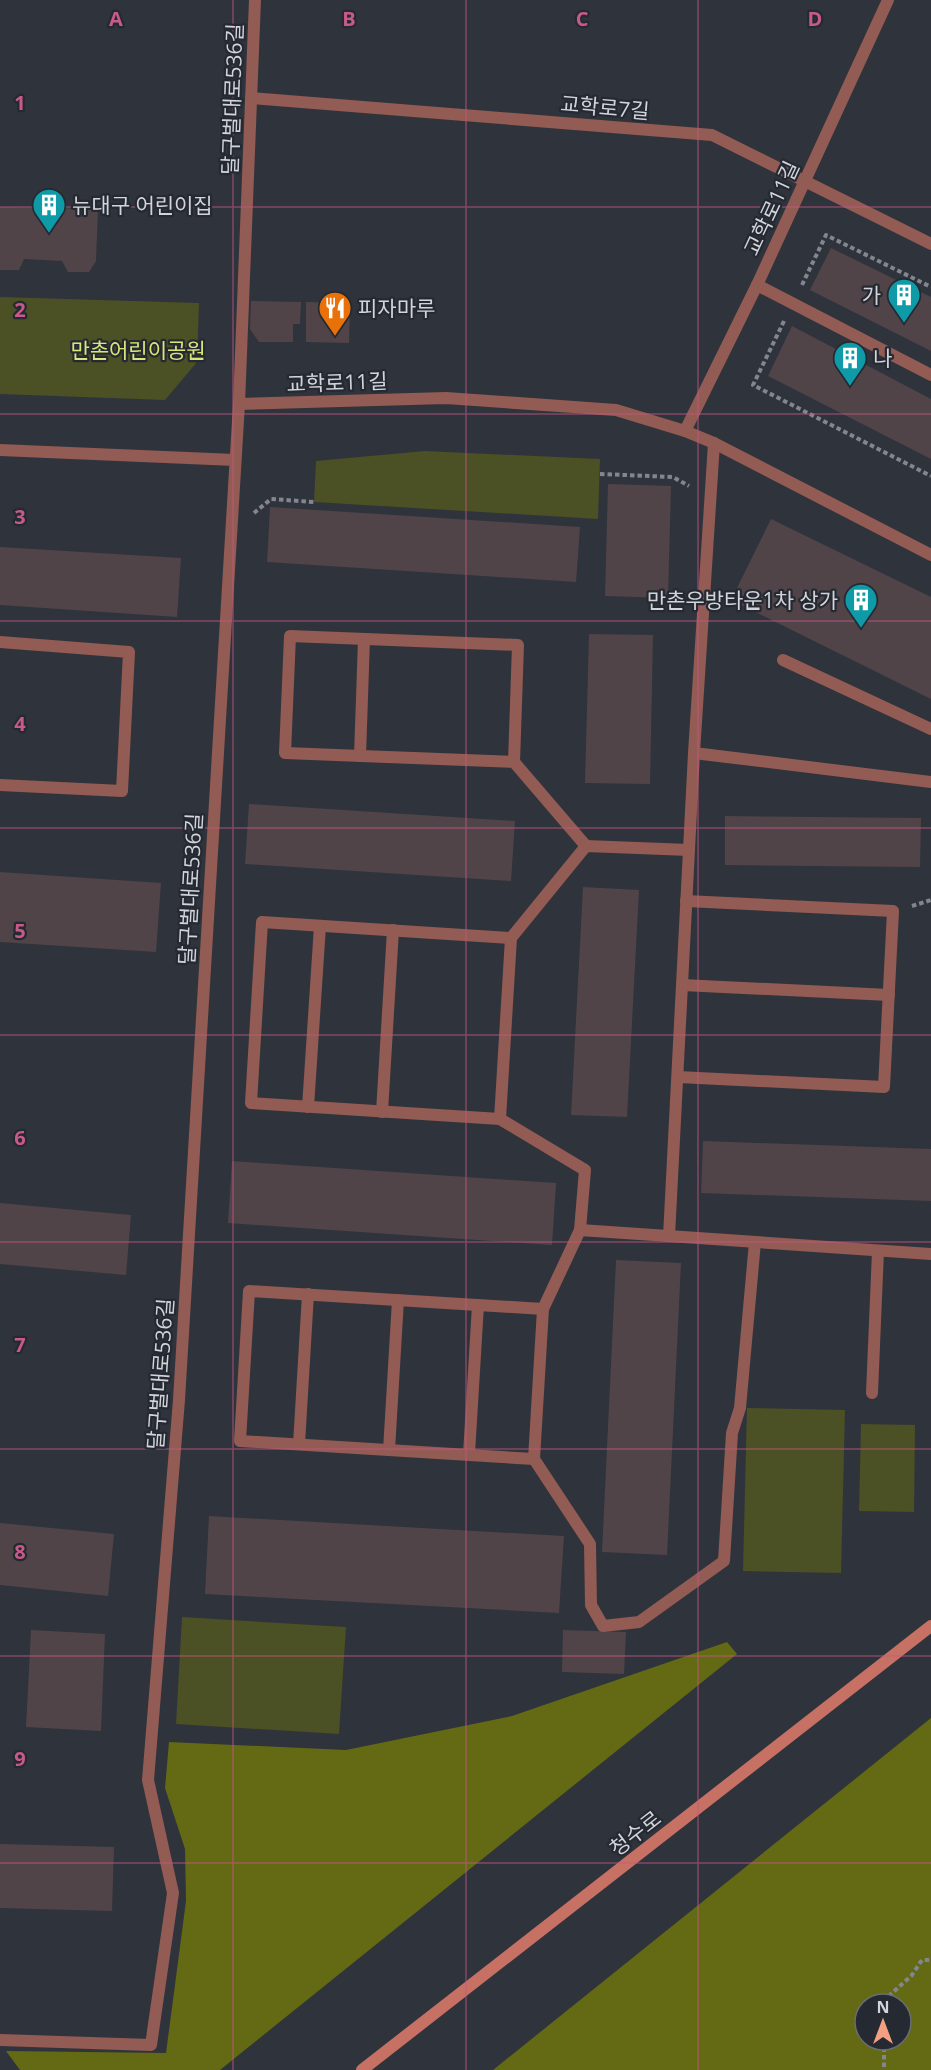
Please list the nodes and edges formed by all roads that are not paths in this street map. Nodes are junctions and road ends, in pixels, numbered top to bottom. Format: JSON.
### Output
{"nodes":[{"id":1,"x":255,"y":0,"type":"edge"},
{"id":2,"x":888,"y":0,"type":"edge"},
{"id":3,"x":251,"y":98,"type":"junction"},
{"id":4,"x":806,"y":181,"type":"junction"},
{"id":5,"x":931,"y":244,"type":"edge"},
{"id":6,"x":757,"y":285,"type":"junction"},
{"id":7,"x":931,"y":375,"type":"edge"},
{"id":8,"x":239,"y":405,"type":"junction"},
{"id":9,"x":685,"y":431,"type":"junction"},
{"id":10,"x":714,"y":443,"type":"junction"},
{"id":11,"x":0,"y":450,"type":"edge"},
{"id":12,"x":235,"y":460,"type":"junction"},
{"id":13,"x":931,"y":555,"type":"edge"},
{"id":14,"x":364,"y":639,"type":"junction"},
{"id":15,"x":0,"y":642,"type":"edge"},
{"id":16,"x":783,"y":660,"type":"dead end"},
{"id":17,"x":931,"y":729,"type":"edge"},
{"id":18,"x":694,"y":753,"type":"junction"},
{"id":19,"x":360,"y":756,"type":"junction"},
{"id":20,"x":514,"y":762,"type":"junction"},
{"id":21,"x":931,"y":782,"type":"edge"},
{"id":22,"x":0,"y":784,"type":"edge"},
{"id":23,"x":586,"y":846,"type":"junction"},
{"id":24,"x":689,"y":850,"type":"junction"},
{"id":25,"x":686,"y":901,"type":"junction"},
{"id":26,"x":320,"y":926,"type":"junction"},
{"id":27,"x":393,"y":930,"type":"junction"},
{"id":28,"x":511,"y":938,"type":"junction"},
{"id":29,"x":682,"y":984,"type":"junction"},
{"id":30,"x":889,"y":995,"type":"junction"},
{"id":31,"x":678,"y":1077,"type":"junction"},
{"id":32,"x":308,"y":1107,"type":"junction"},
{"id":33,"x":382,"y":1112,"type":"junction"},
{"id":34,"x":500,"y":1119,"type":"junction"},
{"id":35,"x":580,"y":1230,"type":"junction"},
{"id":36,"x":669,"y":1236,"type":"junction"},
{"id":37,"x":755,"y":1242,"type":"junction"},
{"id":38,"x":878,"y":1251,"type":"junction"},
{"id":39,"x":931,"y":1254,"type":"edge"},
{"id":40,"x":308,"y":1294,"type":"junction"},
{"id":41,"x":398,"y":1300,"type":"junction"},
{"id":42,"x":478,"y":1305,"type":"junction"},
{"id":43,"x":543,"y":1309,"type":"junction"},
{"id":44,"x":872,"y":1393,"type":"dead end"},
{"id":45,"x":299,"y":1444,"type":"junction"},
{"id":46,"x":389,"y":1450,"type":"junction"},
{"id":47,"x":469,"y":1454,"type":"junction"},
{"id":48,"x":534,"y":1458,"type":"junction"},
{"id":49,"x":931,"y":1626,"type":"edge"},
{"id":50,"x":0,"y":2040,"type":"edge"},
{"id":51,"x":362,"y":2070,"type":"edge"}],
"edges":[{"from":1,"to":3,"type":"street","name":"달구벌대로536길"},
{"from":2,"to":4,"type":"street","name":"교학로11길"},
{"from":3,"to":4,"type":"street","name":"교학로7길"},
{"from":3,"to":8,"type":"street","name":"달구벌대로536길"},
{"from":4,"to":5,"type":"street","name":"교학로7길"},
{"from":4,"to":6,"type":"street","name":"교학로11길"},
{"from":6,"to":7,"type":"street"},
{"from":6,"to":9,"type":"street","name":"교학로11길"},
{"from":8,"to":9,"type":"street","name":"교학로11길"},
{"from":8,"to":12,"type":"street","name":"달구벌대로536길"},
{"from":9,"to":10,"type":"street","name":"교학로11길"},
{"from":10,"to":13,"type":"street","name":"교학로11길"},
{"from":10,"to":18,"type":"street"},
{"from":11,"to":12,"type":"street"},
{"from":12,"to":50,"type":"street","name":"달구벌대로536길"},
{"from":14,"to":19,"type":"street"},
{"from":14,"to":19,"type":"street"},
{"from":14,"to":20,"type":"street"},
{"from":15,"to":22,"type":"street"},
{"from":16,"to":17,"type":"street"},
{"from":18,"to":21,"type":"street"},
{"from":18,"to":24,"type":"street"},
{"from":19,"to":20,"type":"street"},
{"from":20,"to":23,"type":"street"},
{"from":23,"to":24,"type":"street"},
{"from":23,"to":28,"type":"street"},
{"from":24,"to":25,"type":"street"},
{"from":25,"to":29,"type":"street"},
{"from":25,"to":30,"type":"street"},
{"from":26,"to":27,"type":"street"},
{"from":26,"to":32,"type":"street"},
{"from":26,"to":32,"type":"street"},
{"from":27,"to":28,"type":"street"},
{"from":27,"to":33,"type":"street"},
{"from":28,"to":34,"type":"street"},
{"from":29,"to":30,"type":"street"},
{"from":29,"to":31,"type":"street"},
{"from":30,"to":31,"type":"street"},
{"from":31,"to":36,"type":"street"},
{"from":32,"to":33,"type":"street"},
{"from":33,"to":34,"type":"street"},
{"from":34,"to":35,"type":"street"},
{"from":35,"to":36,"type":"street"},
{"from":35,"to":43,"type":"street"},
{"from":36,"to":37,"type":"street"},
{"from":37,"to":38,"type":"street"},
{"from":37,"to":48,"type":"street"},
{"from":38,"to":39,"type":"street"},
{"from":38,"to":44,"type":"street"},
{"from":40,"to":41,"type":"street"},
{"from":40,"to":45,"type":"street"},
{"from":40,"to":45,"type":"street"},
{"from":41,"to":42,"type":"street"},
{"from":41,"to":46,"type":"street"},
{"from":42,"to":43,"type":"street"},
{"from":42,"to":47,"type":"street"},
{"from":43,"to":48,"type":"street"},
{"from":45,"to":46,"type":"street"},
{"from":46,"to":47,"type":"street"},
{"from":47,"to":48,"type":"street"},
{"from":49,"to":51,"type":"main road","name":"청수로"}]}
